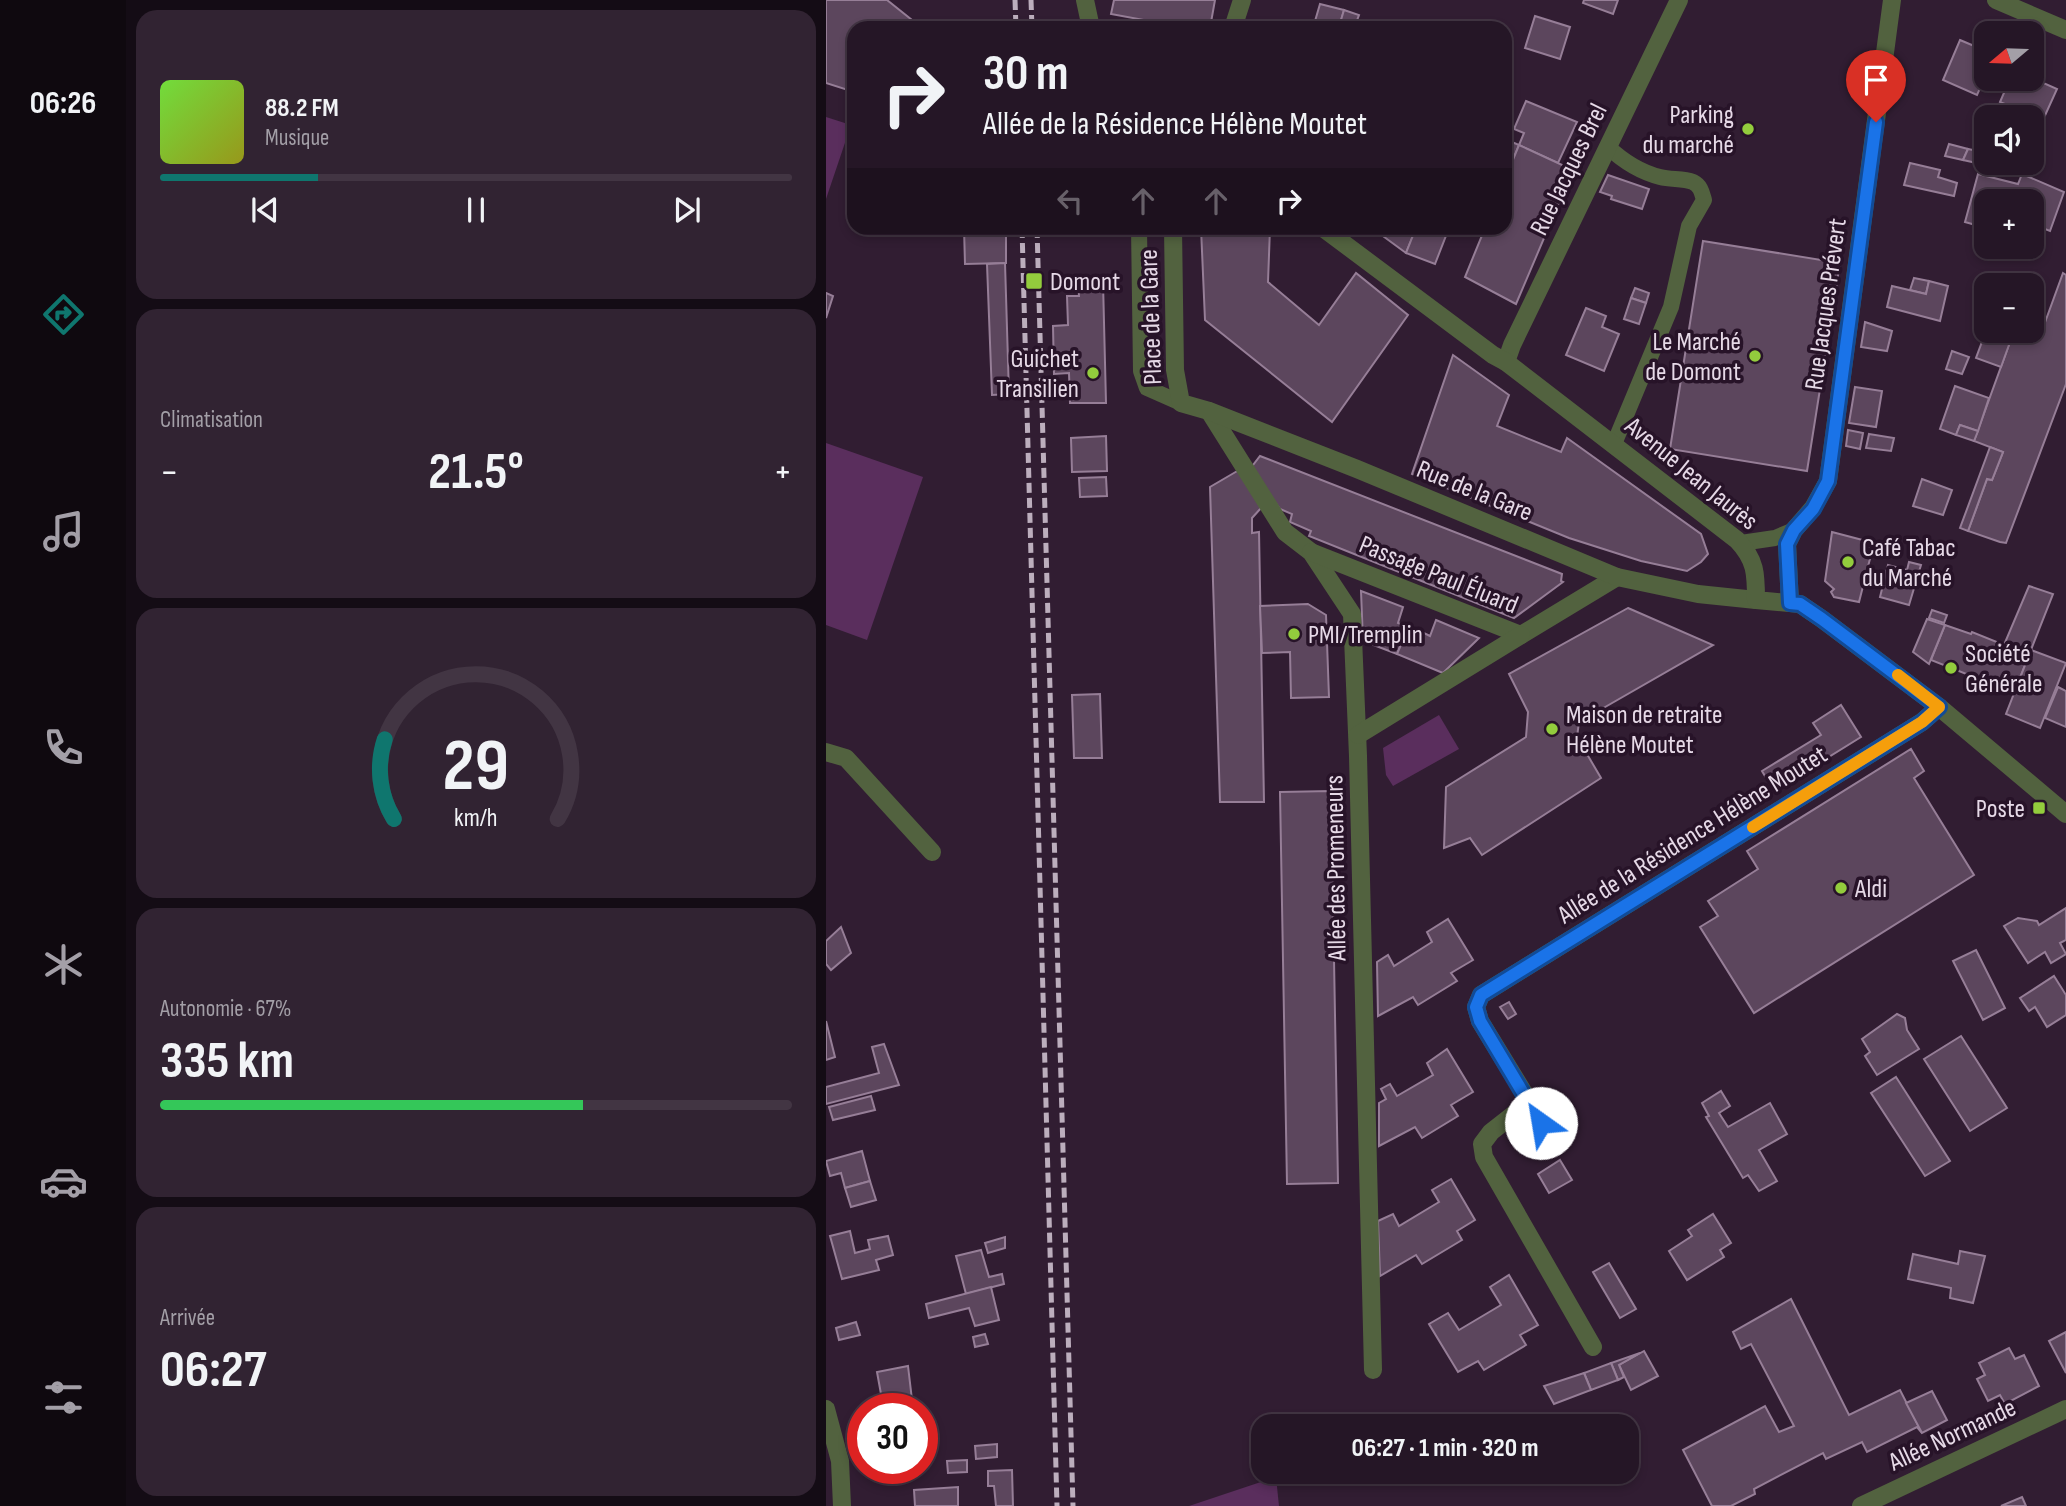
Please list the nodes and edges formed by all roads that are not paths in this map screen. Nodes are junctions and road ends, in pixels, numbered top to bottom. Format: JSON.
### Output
{"nodes":[{"id":1,"x":1242,"y":0,"type":"edge"},
{"id":2,"x":1679,"y":0,"type":"edge"},
{"id":3,"x":1892,"y":0,"type":"edge"},
{"id":4,"x":1996,"y":0,"type":"edge"},
{"id":5,"x":1236,"y":21,"type":"edge"},
{"id":6,"x":2066,"y":30,"type":"edge"},
{"id":7,"x":1608,"y":147,"type":"junction"},
{"id":8,"x":1139,"y":235,"type":"edge"},
{"id":9,"x":1173,"y":235,"type":"edge"},
{"id":10,"x":1332,"y":235,"type":"edge"},
{"id":11,"x":1506,"y":362,"type":"junction"},
{"id":12,"x":1181,"y":403,"type":"junction"},
{"id":13,"x":1209,"y":411,"type":"junction"},
{"id":14,"x":1614,"y":444,"type":"junction"},
{"id":15,"x":1794,"y":530,"type":"junction"},
{"id":16,"x":1741,"y":543,"type":"junction"},
{"id":17,"x":1311,"y":552,"type":"junction"},
{"id":18,"x":1617,"y":577,"type":"junction"},
{"id":19,"x":1756,"y":600,"type":"junction"},
{"id":20,"x":1790,"y":603,"type":"junction"},
{"id":21,"x":1521,"y":635,"type":"junction"},
{"id":22,"x":1939,"y":707,"type":"junction"},
{"id":23,"x":1358,"y":735,"type":"junction"},
{"id":24,"x":826,"y":752,"type":"edge"},
{"id":25,"x":2066,"y":814,"type":"edge"},
{"id":26,"x":932,"y":852,"type":"dead end"},
{"id":27,"x":1528,"y":1103,"type":"junction"},
{"id":28,"x":1554,"y":1142,"type":"dead end"},
{"id":29,"x":1593,"y":1347,"type":"dead end"},
{"id":30,"x":1373,"y":1370,"type":"dead end"},
{"id":31,"x":826,"y":1409,"type":"edge"},
{"id":32,"x":2066,"y":1409,"type":"edge"},
{"id":33,"x":833,"y":1462,"type":"edge"},
{"id":34,"x":842,"y":1506,"type":"edge"},
{"id":35,"x":1861,"y":1506,"type":"edge"}],
"edges":[{"from":1,"to":5,"type":"street"},
{"from":2,"to":7,"type":"street","name":"Rue Jacques Brel"},
{"from":3,"to":15,"type":"street","name":"Rue Jacques Prévert"},
{"from":4,"to":6,"type":"street"},
{"from":7,"to":11,"type":"street","name":"Rue Jacques Brel"},
{"from":7,"to":14,"type":"lane"},
{"from":8,"to":12,"type":"lane"},
{"from":9,"to":12,"type":"street","name":"Place de la Gare"},
{"from":10,"to":11,"type":"street","name":"Avenue Jean Jaurès"},
{"from":11,"to":14,"type":"street","name":"Avenue Jean Jaurès"},
{"from":12,"to":13,"type":"street","name":"Rue de la Gare"},
{"from":13,"to":17,"type":"street","name":"Allée des Promeneurs"},
{"from":13,"to":18,"type":"street","name":"Rue de la Gare"},
{"from":14,"to":16,"type":"street","name":"Avenue Jean Jaurès"},
{"from":15,"to":16,"type":"lane"},
{"from":15,"to":20,"type":"street","name":"Rue Jacques Prévert"},
{"from":16,"to":19,"type":"street","name":"Avenue Jean Jaurès"},
{"from":17,"to":21,"type":"street","name":"Passage Paul Éluard"},
{"from":17,"to":23,"type":"street","name":"Allée des Promeneurs"},
{"from":18,"to":19,"type":"street","name":"Rue de la Gare"},
{"from":18,"to":21,"type":"street","name":"Passage Paul Éluard"},
{"from":19,"to":20,"type":"street"},
{"from":20,"to":22,"type":"street"},
{"from":21,"to":23,"type":"street"},
{"from":22,"to":25,"type":"street"},
{"from":22,"to":27,"type":"street","name":"Allée de la Résidence Hélène Moutet"},
{"from":23,"to":30,"type":"street","name":"Allée des Promeneurs"},
{"from":24,"to":26,"type":"street"},
{"from":27,"to":28,"type":"street"},
{"from":27,"to":29,"type":"street"},
{"from":31,"to":33,"type":"street"},
{"from":32,"to":35,"type":"street","name":"Allée Normande"},
{"from":33,"to":34,"type":"street"}]}
